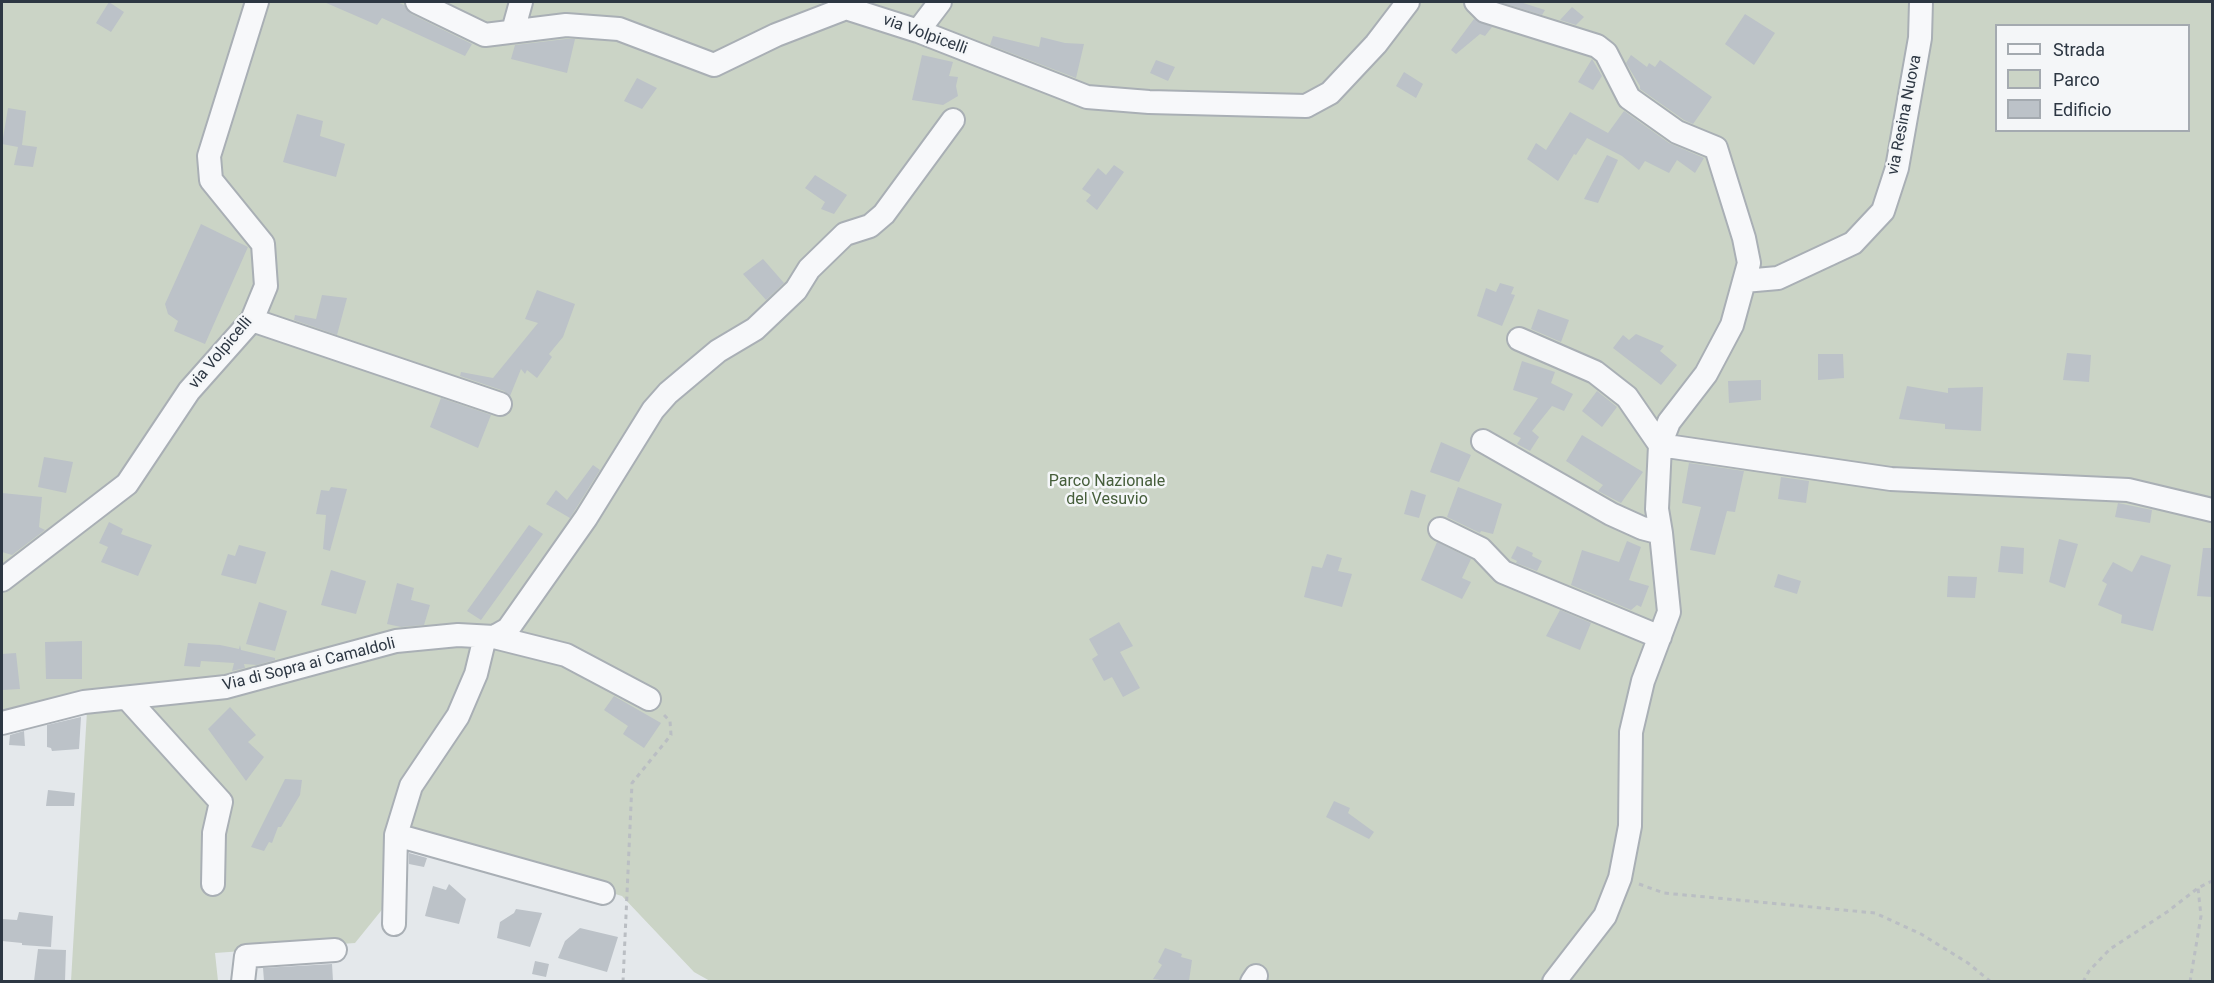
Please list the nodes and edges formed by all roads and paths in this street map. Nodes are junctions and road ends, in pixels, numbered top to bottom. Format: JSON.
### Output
{"nodes":[{"id":1,"x":257,"y":2,"type":"edge"},
{"id":2,"x":417,"y":2,"type":"edge"},
{"id":3,"x":521,"y":2,"type":"edge"},
{"id":4,"x":940,"y":2,"type":"edge"},
{"id":5,"x":1408,"y":2,"type":"edge"},
{"id":6,"x":1476,"y":2,"type":"edge"},
{"id":7,"x":1921,"y":2,"type":"edge"},
{"id":8,"x":513,"y":31,"type":"junction"},
{"id":9,"x":918,"y":31,"type":"junction"},
{"id":10,"x":953,"y":120,"type":"dead end"},
{"id":11,"x":1744,"y":281,"type":"junction"},
{"id":12,"x":252,"y":320,"type":"junction"},
{"id":13,"x":1519,"y":339,"type":"dead end"},
{"id":14,"x":500,"y":404,"type":"dead end"},
{"id":15,"x":1483,"y":441,"type":"dead end"},
{"id":16,"x":1660,"y":445,"type":"junction"},
{"id":17,"x":2212,"y":510,"type":"edge"},
{"id":18,"x":1440,"y":529,"type":"dead end"},
{"id":19,"x":1661,"y":533,"type":"junction"},
{"id":20,"x":2,"y":580,"type":"edge"},
{"id":21,"x":496,"y":634,"type":"junction"},
{"id":22,"x":1660,"y":637,"type":"junction"},
{"id":23,"x":127,"y":698,"type":"junction"},
{"id":24,"x":649,"y":699,"type":"joint"},
{"id":25,"x":2,"y":723,"type":"edge"},
{"id":26,"x":396,"y":835,"type":"junction"},
{"id":27,"x":1620,"y":878,"type":"junction"},
{"id":28,"x":2212,"y":881,"type":"edge"},
{"id":29,"x":213,"y":884,"type":"dead end"},
{"id":30,"x":2198,"y":888,"type":"junction"},
{"id":31,"x":603,"y":893,"type":"dead end"},
{"id":32,"x":394,"y":924,"type":"dead end"},
{"id":33,"x":335,"y":950,"type":"dead end"},
{"id":34,"x":243,"y":981,"type":"edge"},
{"id":35,"x":623,"y":981,"type":"edge"},
{"id":36,"x":1554,"y":981,"type":"edge"},
{"id":37,"x":1991,"y":981,"type":"edge"},
{"id":38,"x":2083,"y":981,"type":"edge"},
{"id":39,"x":2190,"y":981,"type":"edge"}],
"edges":[{"from":1,"to":12,"type":"street","name":"via Volpicelli"},
{"from":2,"to":8,"type":"street","name":"via Volpicelli"},
{"from":3,"to":8,"type":"street"},
{"from":4,"to":9,"type":"street"},
{"from":5,"to":9,"type":"street","name":"via Volpicelli"},
{"from":6,"to":11,"type":"street"},
{"from":7,"to":11,"type":"street","name":"via Resina Nuova"},
{"from":8,"to":9,"type":"street","name":"via Volpicelli"},
{"from":10,"to":21,"type":"street"},
{"from":11,"to":16,"type":"street"},
{"from":12,"to":14,"type":"street"},
{"from":12,"to":20,"type":"street","name":"via Volpicelli"},
{"from":13,"to":16,"type":"street"},
{"from":15,"to":19,"type":"street"},
{"from":16,"to":17,"type":"street"},
{"from":16,"to":19,"type":"street"},
{"from":18,"to":22,"type":"street"},
{"from":19,"to":22,"type":"street"},
{"from":21,"to":23,"type":"street","name":"Via di Sopra ai Camaldoli"},
{"from":21,"to":24,"type":"street","name":"Via di Sopra ai Camaldoli"},
{"from":21,"to":26,"type":"street"},
{"from":22,"to":27,"type":"street"},
{"from":23,"to":25,"type":"street","name":"Via di Sopra ai Camaldoli"},
{"from":23,"to":29,"type":"street"},
{"from":24,"to":35,"type":"path"},
{"from":26,"to":31,"type":"street"},
{"from":26,"to":32,"type":"street"},
{"from":27,"to":36,"type":"street"},
{"from":27,"to":37,"type":"path"},
{"from":28,"to":30,"type":"path"},
{"from":30,"to":38,"type":"path"},
{"from":30,"to":39,"type":"path"},
{"from":33,"to":34,"type":"street"}]}
